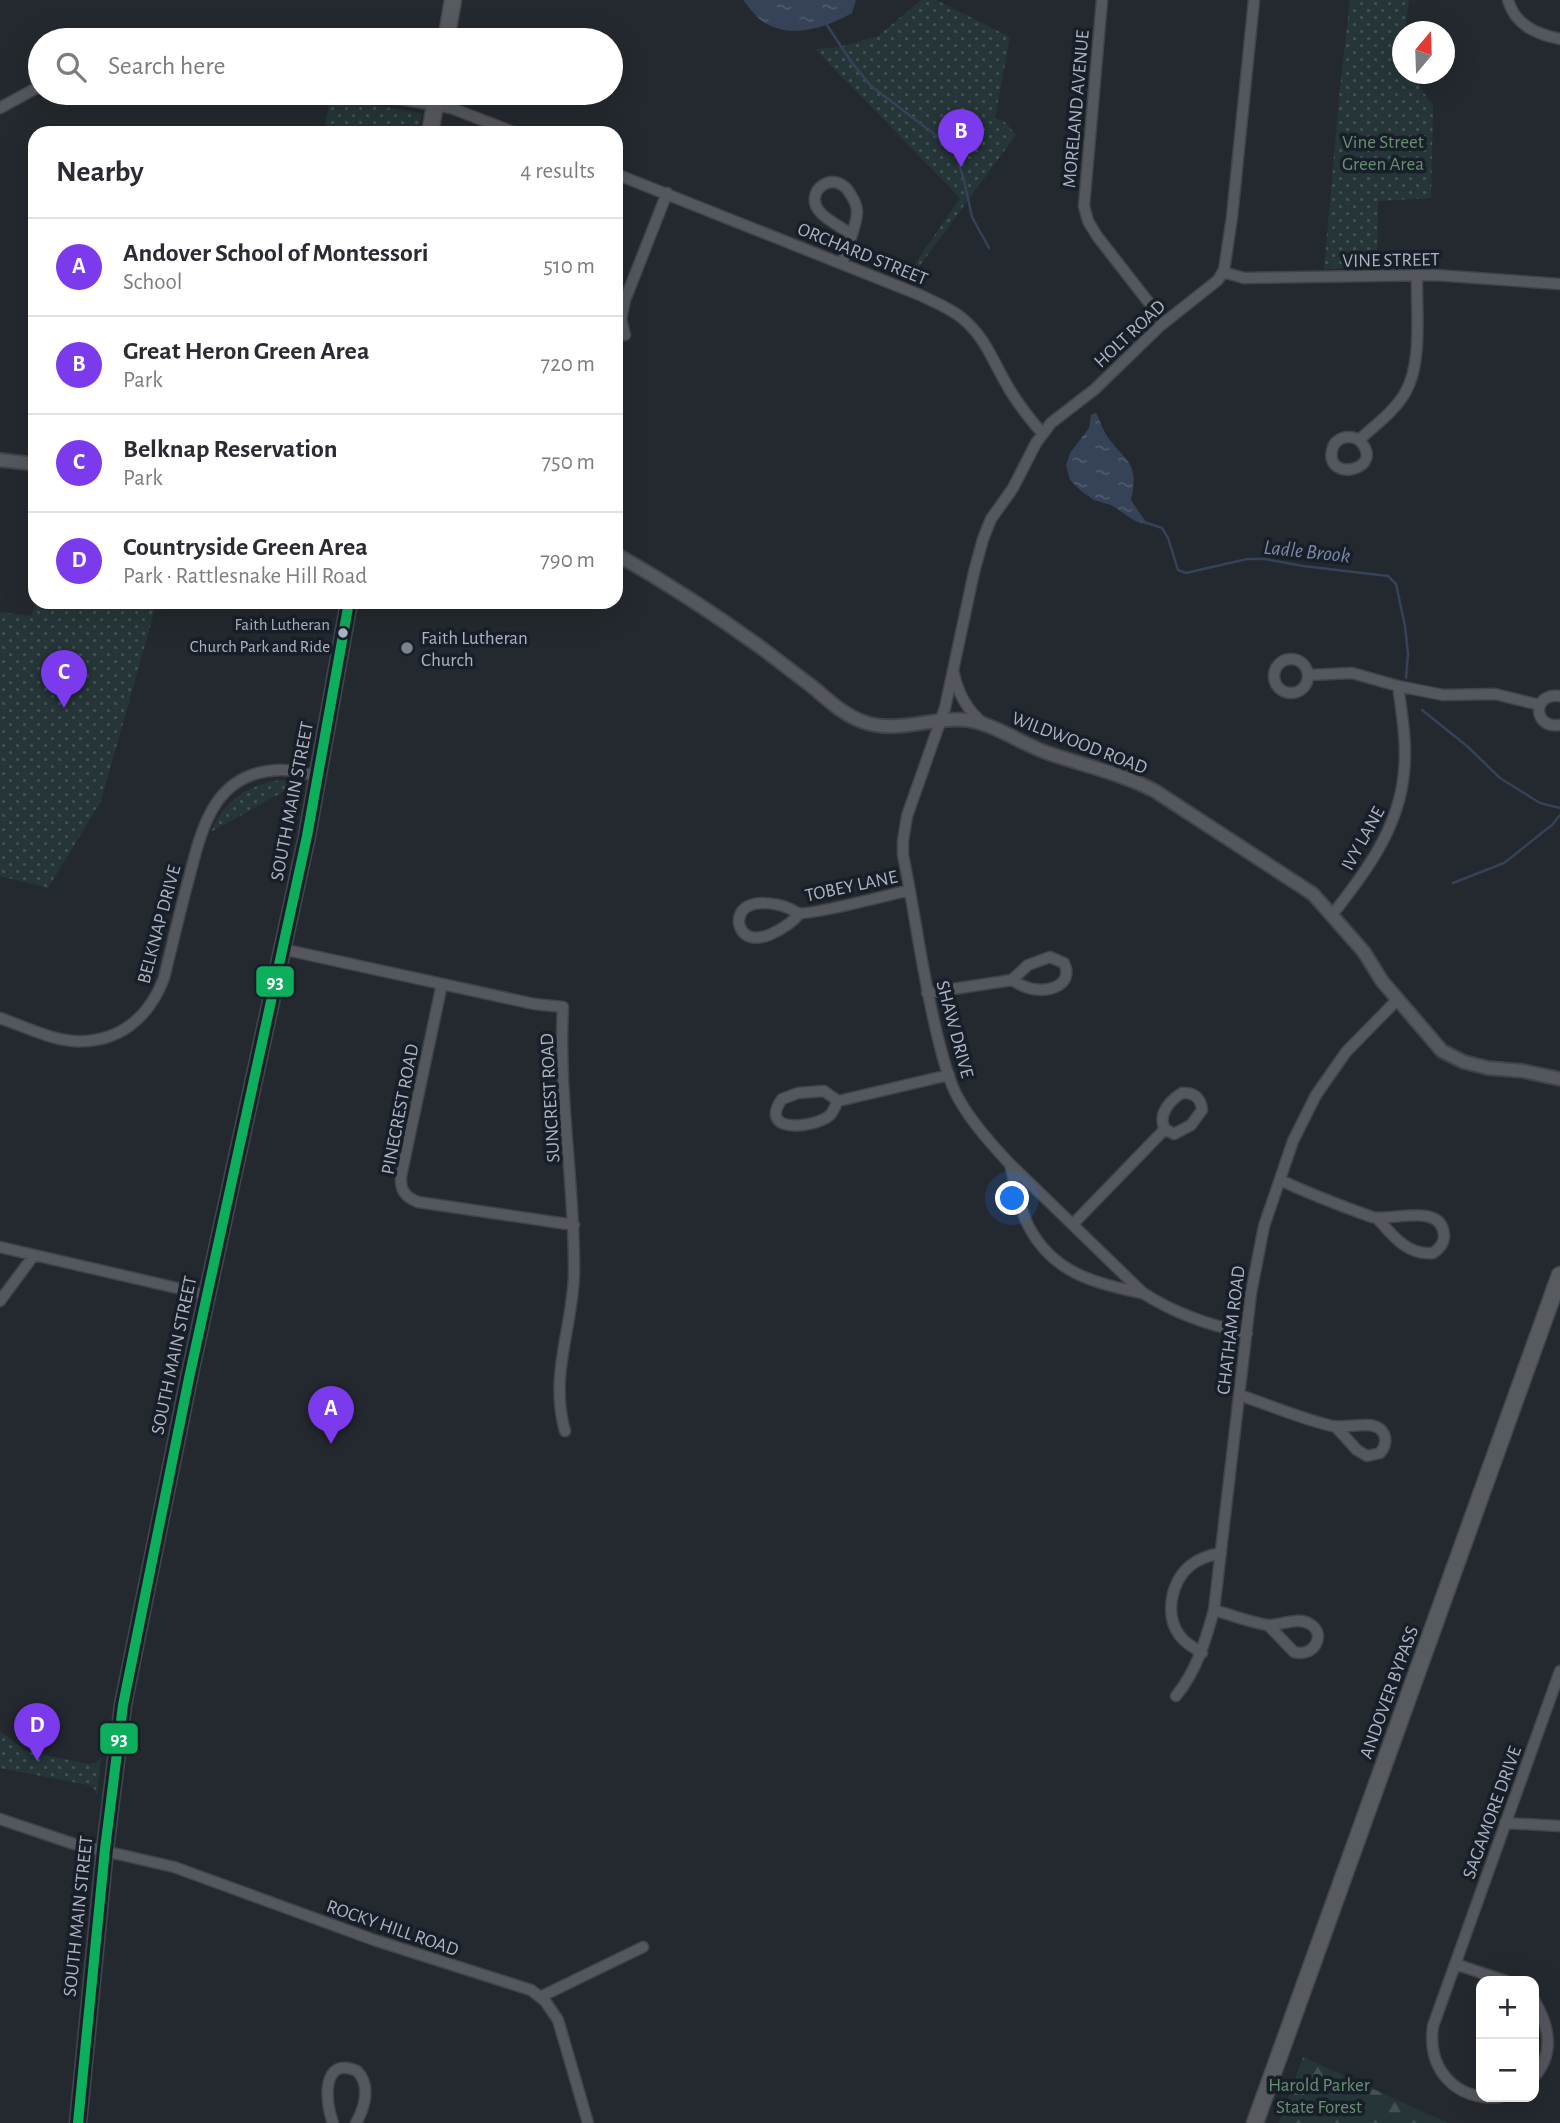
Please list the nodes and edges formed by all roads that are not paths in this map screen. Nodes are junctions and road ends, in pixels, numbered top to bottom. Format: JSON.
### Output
{"nodes":[{"id":1,"x":453,"y":0,"type":"edge"},
{"id":2,"x":1102,"y":0,"type":"edge"},
{"id":3,"x":1254,"y":0,"type":"edge"},
{"id":4,"x":1508,"y":0,"type":"edge"},
{"id":5,"x":448,"y":28,"type":"edge"},
{"id":6,"x":1560,"y":39,"type":"edge"},
{"id":7,"x":28,"y":93,"type":"edge"},
{"id":8,"x":435,"y":105,"type":"edge"},
{"id":9,"x":447,"y":105,"type":"edge"},
{"id":10,"x":0,"y":108,"type":"edge"},
{"id":11,"x":431,"y":126,"type":"edge"},
{"id":12,"x":498,"y":126,"type":"edge"},
{"id":13,"x":623,"y":177,"type":"edge"},
{"id":14,"x":667,"y":193,"type":"junction"},
{"id":15,"x":851,"y":234,"type":"junction"},
{"id":16,"x":842,"y":264,"type":"junction"},
{"id":17,"x":1223,"y":272,"type":"junction"},
{"id":18,"x":1417,"y":275,"type":"junction"},
{"id":19,"x":1560,"y":284,"type":"edge"},
{"id":20,"x":623,"y":310,"type":"edge"},
{"id":21,"x":1164,"y":322,"type":"junction"},
{"id":22,"x":623,"y":327,"type":"edge"},
{"id":23,"x":625,"y":335,"type":"dead end"},
{"id":24,"x":1042,"y":433,"type":"junction"},
{"id":25,"x":1359,"y":440,"type":"dead end"},
{"id":26,"x":0,"y":460,"type":"edge"},
{"id":27,"x":28,"y":463,"type":"edge"},
{"id":28,"x":623,"y":558,"type":"edge"},
{"id":29,"x":348,"y":609,"type":"edge"},
{"id":30,"x":954,"y":667,"type":"junction"},
{"id":31,"x":1309,"y":675,"type":"dead end"},
{"id":32,"x":1398,"y":686,"type":"junction"},
{"id":33,"x":1560,"y":696,"type":"edge"},
{"id":34,"x":1540,"y":705,"type":"junction"},
{"id":35,"x":940,"y":721,"type":"junction"},
{"id":36,"x":986,"y":725,"type":"junction"},
{"id":37,"x":1560,"y":725,"type":"edge"},
{"id":38,"x":318,"y":776,"type":"junction"},
{"id":39,"x":910,"y":890,"type":"junction"},
{"id":40,"x":799,"y":914,"type":"junction"},
{"id":41,"x":1332,"y":915,"type":"junction"},
{"id":42,"x":282,"y":949,"type":"junction"},
{"id":43,"x":1012,"y":980,"type":"junction"},
{"id":44,"x":442,"y":984,"type":"junction"},
{"id":45,"x":927,"y":993,"type":"junction"},
{"id":46,"x":1397,"y":1000,"type":"junction"},
{"id":47,"x":0,"y":1018,"type":"edge"},
{"id":48,"x":949,"y":1075,"type":"junction"},
{"id":49,"x":1560,"y":1079,"type":"edge"},
{"id":50,"x":838,"y":1101,"type":"junction"},
{"id":51,"x":1165,"y":1129,"type":"junction"},
{"id":52,"x":1010,"y":1164,"type":"junction"},
{"id":53,"x":1280,"y":1180,"type":"junction"},
{"id":54,"x":1377,"y":1218,"type":"junction"},
{"id":55,"x":1073,"y":1224,"type":"junction"},
{"id":56,"x":574,"y":1225,"type":"junction"},
{"id":57,"x":0,"y":1247,"type":"edge"},
{"id":58,"x":34,"y":1255,"type":"junction"},
{"id":59,"x":1560,"y":1275,"type":"edge"},
{"id":60,"x":1143,"y":1293,"type":"junction"},
{"id":61,"x":207,"y":1295,"type":"junction"},
{"id":62,"x":0,"y":1301,"type":"edge"},
{"id":63,"x":1247,"y":1333,"type":"junction"},
{"id":64,"x":1240,"y":1395,"type":"junction"},
{"id":65,"x":1335,"y":1426,"type":"junction"},
{"id":66,"x":565,"y":1431,"type":"dead end"},
{"id":67,"x":1221,"y":1553,"type":"junction"},
{"id":68,"x":1214,"y":1610,"type":"junction"},
{"id":69,"x":1268,"y":1625,"type":"junction"},
{"id":70,"x":1202,"y":1653,"type":"junction"},
{"id":71,"x":1560,"y":1671,"type":"edge"},
{"id":72,"x":1176,"y":1696,"type":"dead end"},
{"id":73,"x":0,"y":1819,"type":"edge"},
{"id":74,"x":1505,"y":1824,"type":"junction"},
{"id":75,"x":1560,"y":1826,"type":"edge"},
{"id":76,"x":105,"y":1849,"type":"junction"},
{"id":77,"x":643,"y":1947,"type":"dead end"},
{"id":78,"x":1455,"y":1964,"type":"junction"},
{"id":79,"x":1491,"y":1976,"type":"edge"},
{"id":80,"x":540,"y":1997,"type":"junction"},
{"id":81,"x":1539,"y":2010,"type":"edge"},
{"id":82,"x":1539,"y":2070,"type":"edge"},
{"id":83,"x":1476,"y":2095,"type":"edge"},
{"id":84,"x":78,"y":2123,"type":"edge"},
{"id":85,"x":333,"y":2123,"type":"edge"},
{"id":86,"x":356,"y":2123,"type":"edge"},
{"id":87,"x":588,"y":2123,"type":"edge"},
{"id":88,"x":1255,"y":2123,"type":"edge"}],
"edges":[{"from":1,"to":5,"type":"main road"},
{"from":2,"to":21,"type":"street","name":"MORELAND AVENUE"},
{"from":3,"to":17,"type":"street"},
{"from":4,"to":6,"type":"street"},
{"from":7,"to":10,"type":"street"},
{"from":8,"to":11,"type":"main road"},
{"from":9,"to":12,"type":"street"},
{"from":13,"to":14,"type":"street","name":"ORCHARD STREET"},
{"from":14,"to":16,"type":"street","name":"ORCHARD STREET"},
{"from":14,"to":20,"type":"street"},
{"from":15,"to":15,"type":"street"},
{"from":15,"to":16,"type":"street"},
{"from":16,"to":24,"type":"street","name":"ORCHARD STREET"},
{"from":17,"to":18,"type":"street","name":"VINE STREET"},
{"from":17,"to":21,"type":"street","name":"HOLT ROAD"},
{"from":18,"to":19,"type":"street","name":"VINE STREET"},
{"from":18,"to":25,"type":"street"},
{"from":21,"to":24,"type":"street","name":"HOLT ROAD"},
{"from":22,"to":23,"type":"street"},
{"from":24,"to":30,"type":"street","name":"HOLT ROAD"},
{"from":26,"to":27,"type":"street"},
{"from":28,"to":35,"type":"street","name":"WILDWOOD ROAD"},
{"from":29,"to":38,"type":"main road","name":"SOUTH MAIN STREET"},
{"from":30,"to":35,"type":"street","name":"HOLT ROAD"},
{"from":30,"to":36,"type":"street","name":"HOLT ROAD"},
{"from":31,"to":32,"type":"street"},
{"from":32,"to":34,"type":"street"},
{"from":32,"to":41,"type":"street","name":"IVY LANE"},
{"from":33,"to":34,"type":"street"},
{"from":34,"to":37,"type":"street"},
{"from":35,"to":36,"type":"street","name":"WILDWOOD ROAD"},
{"from":35,"to":39,"type":"street","name":"SHAW DRIVE"},
{"from":36,"to":41,"type":"street","name":"WILDWOOD ROAD"},
{"from":38,"to":42,"type":"main road","name":"SOUTH MAIN STREET"},
{"from":38,"to":47,"type":"street","name":"BELKNAP DRIVE"},
{"from":39,"to":40,"type":"street","name":"TOBEY LANE"},
{"from":39,"to":45,"type":"street","name":"SHAW DRIVE"},
{"from":40,"to":40,"type":"street","name":"TOBEY LANE"},
{"from":41,"to":46,"type":"street","name":"WILDWOOD ROAD"},
{"from":42,"to":44,"type":"street","name":"SUNCREST ROAD"},
{"from":42,"to":61,"type":"main road","name":"SOUTH MAIN STREET"},
{"from":43,"to":43,"type":"street"},
{"from":43,"to":45,"type":"street"},
{"from":44,"to":56,"type":"street","name":"SUNCREST ROAD"},
{"from":44,"to":56,"type":"street","name":"PINECREST ROAD"},
{"from":45,"to":48,"type":"street","name":"SHAW DRIVE"},
{"from":46,"to":49,"type":"street","name":"WILDWOOD ROAD"},
{"from":46,"to":53,"type":"street","name":"CHATHAM ROAD"},
{"from":48,"to":50,"type":"street"},
{"from":48,"to":52,"type":"street","name":"SHAW DRIVE"},
{"from":50,"to":50,"type":"street"},
{"from":51,"to":51,"type":"street"},
{"from":51,"to":55,"type":"street"},
{"from":52,"to":55,"type":"street","name":"SHAW DRIVE"},
{"from":52,"to":60,"type":"street"},
{"from":53,"to":54,"type":"street"},
{"from":53,"to":63,"type":"street","name":"CHATHAM ROAD"},
{"from":54,"to":54,"type":"street"},
{"from":55,"to":60,"type":"street","name":"SHAW DRIVE"},
{"from":56,"to":66,"type":"street","name":"SUNCREST ROAD"},
{"from":57,"to":58,"type":"street"},
{"from":58,"to":61,"type":"street"},
{"from":58,"to":62,"type":"street"},
{"from":59,"to":88,"type":"main road","name":"ANDOVER BYPASS"},
{"from":60,"to":63,"type":"street","name":"SHAW DRIVE"},
{"from":61,"to":76,"type":"main road","name":"SOUTH MAIN STREET"},
{"from":63,"to":64,"type":"street","name":"CHATHAM ROAD"},
{"from":64,"to":65,"type":"street"},
{"from":64,"to":67,"type":"street","name":"CHATHAM ROAD"},
{"from":65,"to":65,"type":"street"},
{"from":67,"to":68,"type":"street","name":"CHATHAM ROAD"},
{"from":67,"to":70,"type":"street"},
{"from":68,"to":69,"type":"street"},
{"from":68,"to":70,"type":"street","name":"CHATHAM ROAD"},
{"from":69,"to":69,"type":"street"},
{"from":70,"to":72,"type":"street","name":"CHATHAM ROAD"},
{"from":71,"to":74,"type":"street","name":"SAGAMORE DRIVE"},
{"from":73,"to":76,"type":"street","name":"ROCKY HILL ROAD"},
{"from":74,"to":75,"type":"street"},
{"from":74,"to":78,"type":"street","name":"SAGAMORE DRIVE"},
{"from":76,"to":80,"type":"street","name":"ROCKY HILL ROAD"},
{"from":76,"to":84,"type":"main road","name":"SOUTH MAIN STREET"},
{"from":77,"to":80,"type":"street"},
{"from":78,"to":79,"type":"street"},
{"from":78,"to":83,"type":"street","name":"SAGAMORE DRIVE"},
{"from":80,"to":87,"type":"street","name":"ROCKY HILL ROAD"},
{"from":81,"to":82,"type":"street"},
{"from":85,"to":86,"type":"street"}]}
